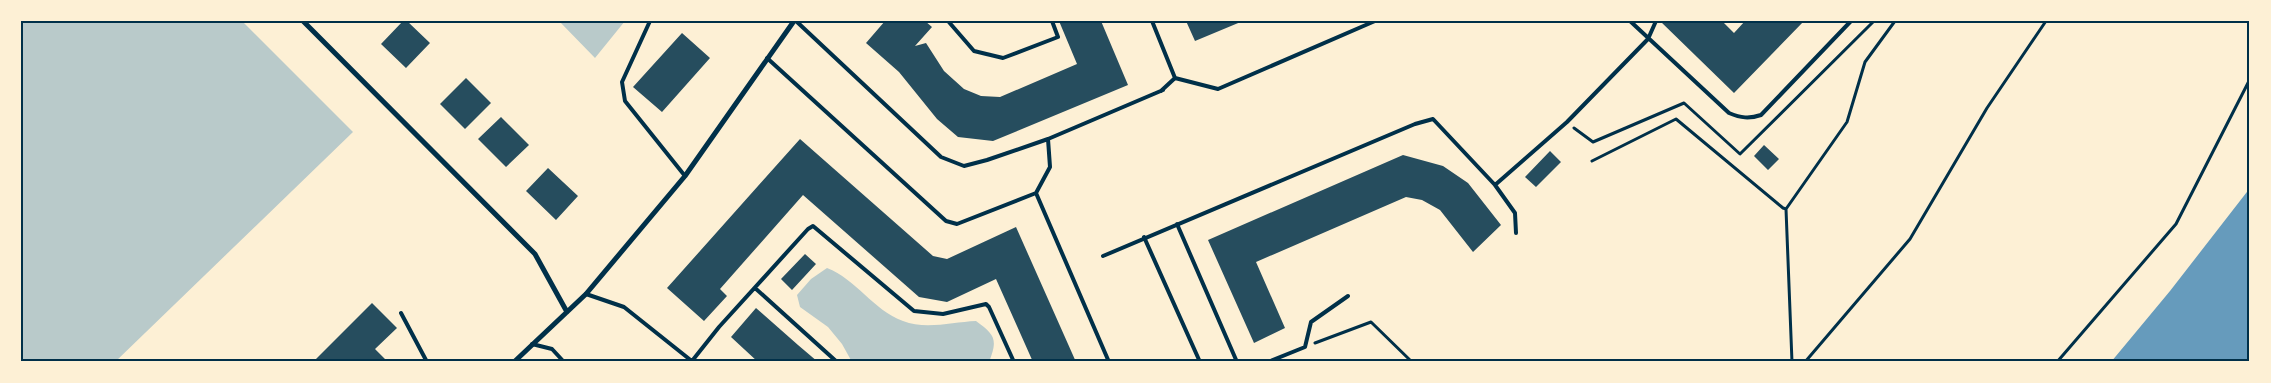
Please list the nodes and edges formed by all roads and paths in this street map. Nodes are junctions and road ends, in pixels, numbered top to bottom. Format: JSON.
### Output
{"nodes":[{"id":1,"x":303,"y":21,"type":"edge"},
{"id":2,"x":650,"y":21,"type":"edge"},
{"id":3,"x":795,"y":21,"type":"edge"},
{"id":4,"x":948,"y":21,"type":"edge"},
{"id":5,"x":1052,"y":21,"type":"edge"},
{"id":6,"x":1152,"y":21,"type":"edge"},
{"id":7,"x":1375,"y":21,"type":"edge"},
{"id":8,"x":1630,"y":21,"type":"edge"},
{"id":9,"x":1656,"y":21,"type":"edge"},
{"id":10,"x":1851,"y":21,"type":"edge"},
{"id":11,"x":1896,"y":21,"type":"edge"},
{"id":12,"x":2046,"y":21,"type":"edge"},
{"id":13,"x":1648,"y":39,"type":"junction"},
{"id":14,"x":768,"y":58,"type":"junction"},
{"id":15,"x":1175,"y":78,"type":"junction"},
{"id":16,"x":2250,"y":79,"type":"edge"},
{"id":17,"x":1567,"y":122,"type":"junction"},
{"id":18,"x":1048,"y":139,"type":"junction"},
{"id":19,"x":1593,"y":142,"type":"dead end"},
{"id":20,"x":1592,"y":161,"type":"dead end"},
{"id":21,"x":685,"y":176,"type":"junction"},
{"id":22,"x":1495,"y":185,"type":"junction"},
{"id":23,"x":1036,"y":193,"type":"junction"},
{"id":24,"x":1786,"y":209,"type":"junction"},
{"id":25,"x":1177,"y":224,"type":"junction"},
{"id":26,"x":1516,"y":233,"type":"dead end"},
{"id":27,"x":1144,"y":238,"type":"junction"},
{"id":28,"x":1102,"y":256,"type":"dead end"},
{"id":29,"x":755,"y":288,"type":"junction"},
{"id":30,"x":586,"y":294,"type":"junction"},
{"id":31,"x":1348,"y":296,"type":"dead end"},
{"id":32,"x":567,"y":312,"type":"junction"},
{"id":33,"x":401,"y":313,"type":"dead end"},
{"id":34,"x":532,"y":344,"type":"junction"},
{"id":35,"x":1305,"y":347,"type":"junction"},
{"id":36,"x":692,"y":361,"type":"edge"},
{"id":37,"x":427,"y":362,"type":"edge"},
{"id":38,"x":514,"y":362,"type":"edge"},
{"id":39,"x":564,"y":362,"type":"edge"},
{"id":40,"x":837,"y":362,"type":"edge"},
{"id":41,"x":1014,"y":362,"type":"edge"},
{"id":42,"x":1109,"y":362,"type":"edge"},
{"id":43,"x":1200,"y":362,"type":"edge"},
{"id":44,"x":1237,"y":362,"type":"edge"},
{"id":45,"x":1268,"y":362,"type":"edge"},
{"id":46,"x":1412,"y":362,"type":"edge"},
{"id":47,"x":1792,"y":362,"type":"edge"},
{"id":48,"x":1805,"y":362,"type":"edge"},
{"id":49,"x":2057,"y":362,"type":"edge"}],
"edges":[{"from":1,"to":32,"type":"street"},
{"from":2,"to":21,"type":"lane"},
{"from":3,"to":14,"type":"street"},
{"from":3,"to":18,"type":"lane"},
{"from":4,"to":5,"type":"lane"},
{"from":6,"to":15,"type":"lane"},
{"from":7,"to":15,"type":"lane"},
{"from":8,"to":13,"type":"lane"},
{"from":9,"to":13,"type":"lane"},
{"from":10,"to":13,"type":"lane"},
{"from":11,"to":24,"type":"path"},
{"from":12,"to":48,"type":"path"},
{"from":13,"to":17,"type":"lane"},
{"from":14,"to":21,"type":"street"},
{"from":14,"to":23,"type":"lane"},
{"from":15,"to":18,"type":"lane"},
{"from":16,"to":49,"type":"path"},
{"from":17,"to":19,"type":"path"},
{"from":17,"to":22,"type":"lane"},
{"from":18,"to":23,"type":"lane"},
{"from":20,"to":24,"type":"path"},
{"from":21,"to":30,"type":"street"},
{"from":22,"to":25,"type":"lane"},
{"from":22,"to":26,"type":"lane"},
{"from":23,"to":42,"type":"lane"},
{"from":24,"to":47,"type":"path"},
{"from":25,"to":27,"type":"lane"},
{"from":25,"to":44,"type":"lane"},
{"from":27,"to":28,"type":"lane"},
{"from":27,"to":43,"type":"lane"},
{"from":29,"to":36,"type":"lane"},
{"from":29,"to":40,"type":"lane"},
{"from":29,"to":41,"type":"lane"},
{"from":30,"to":32,"type":"street"},
{"from":30,"to":36,"type":"lane"},
{"from":31,"to":35,"type":"lane"},
{"from":32,"to":34,"type":"street"},
{"from":33,"to":37,"type":"lane"},
{"from":34,"to":38,"type":"street"},
{"from":34,"to":39,"type":"lane"},
{"from":35,"to":45,"type":"lane"},
{"from":35,"to":46,"type":"path"}]}
